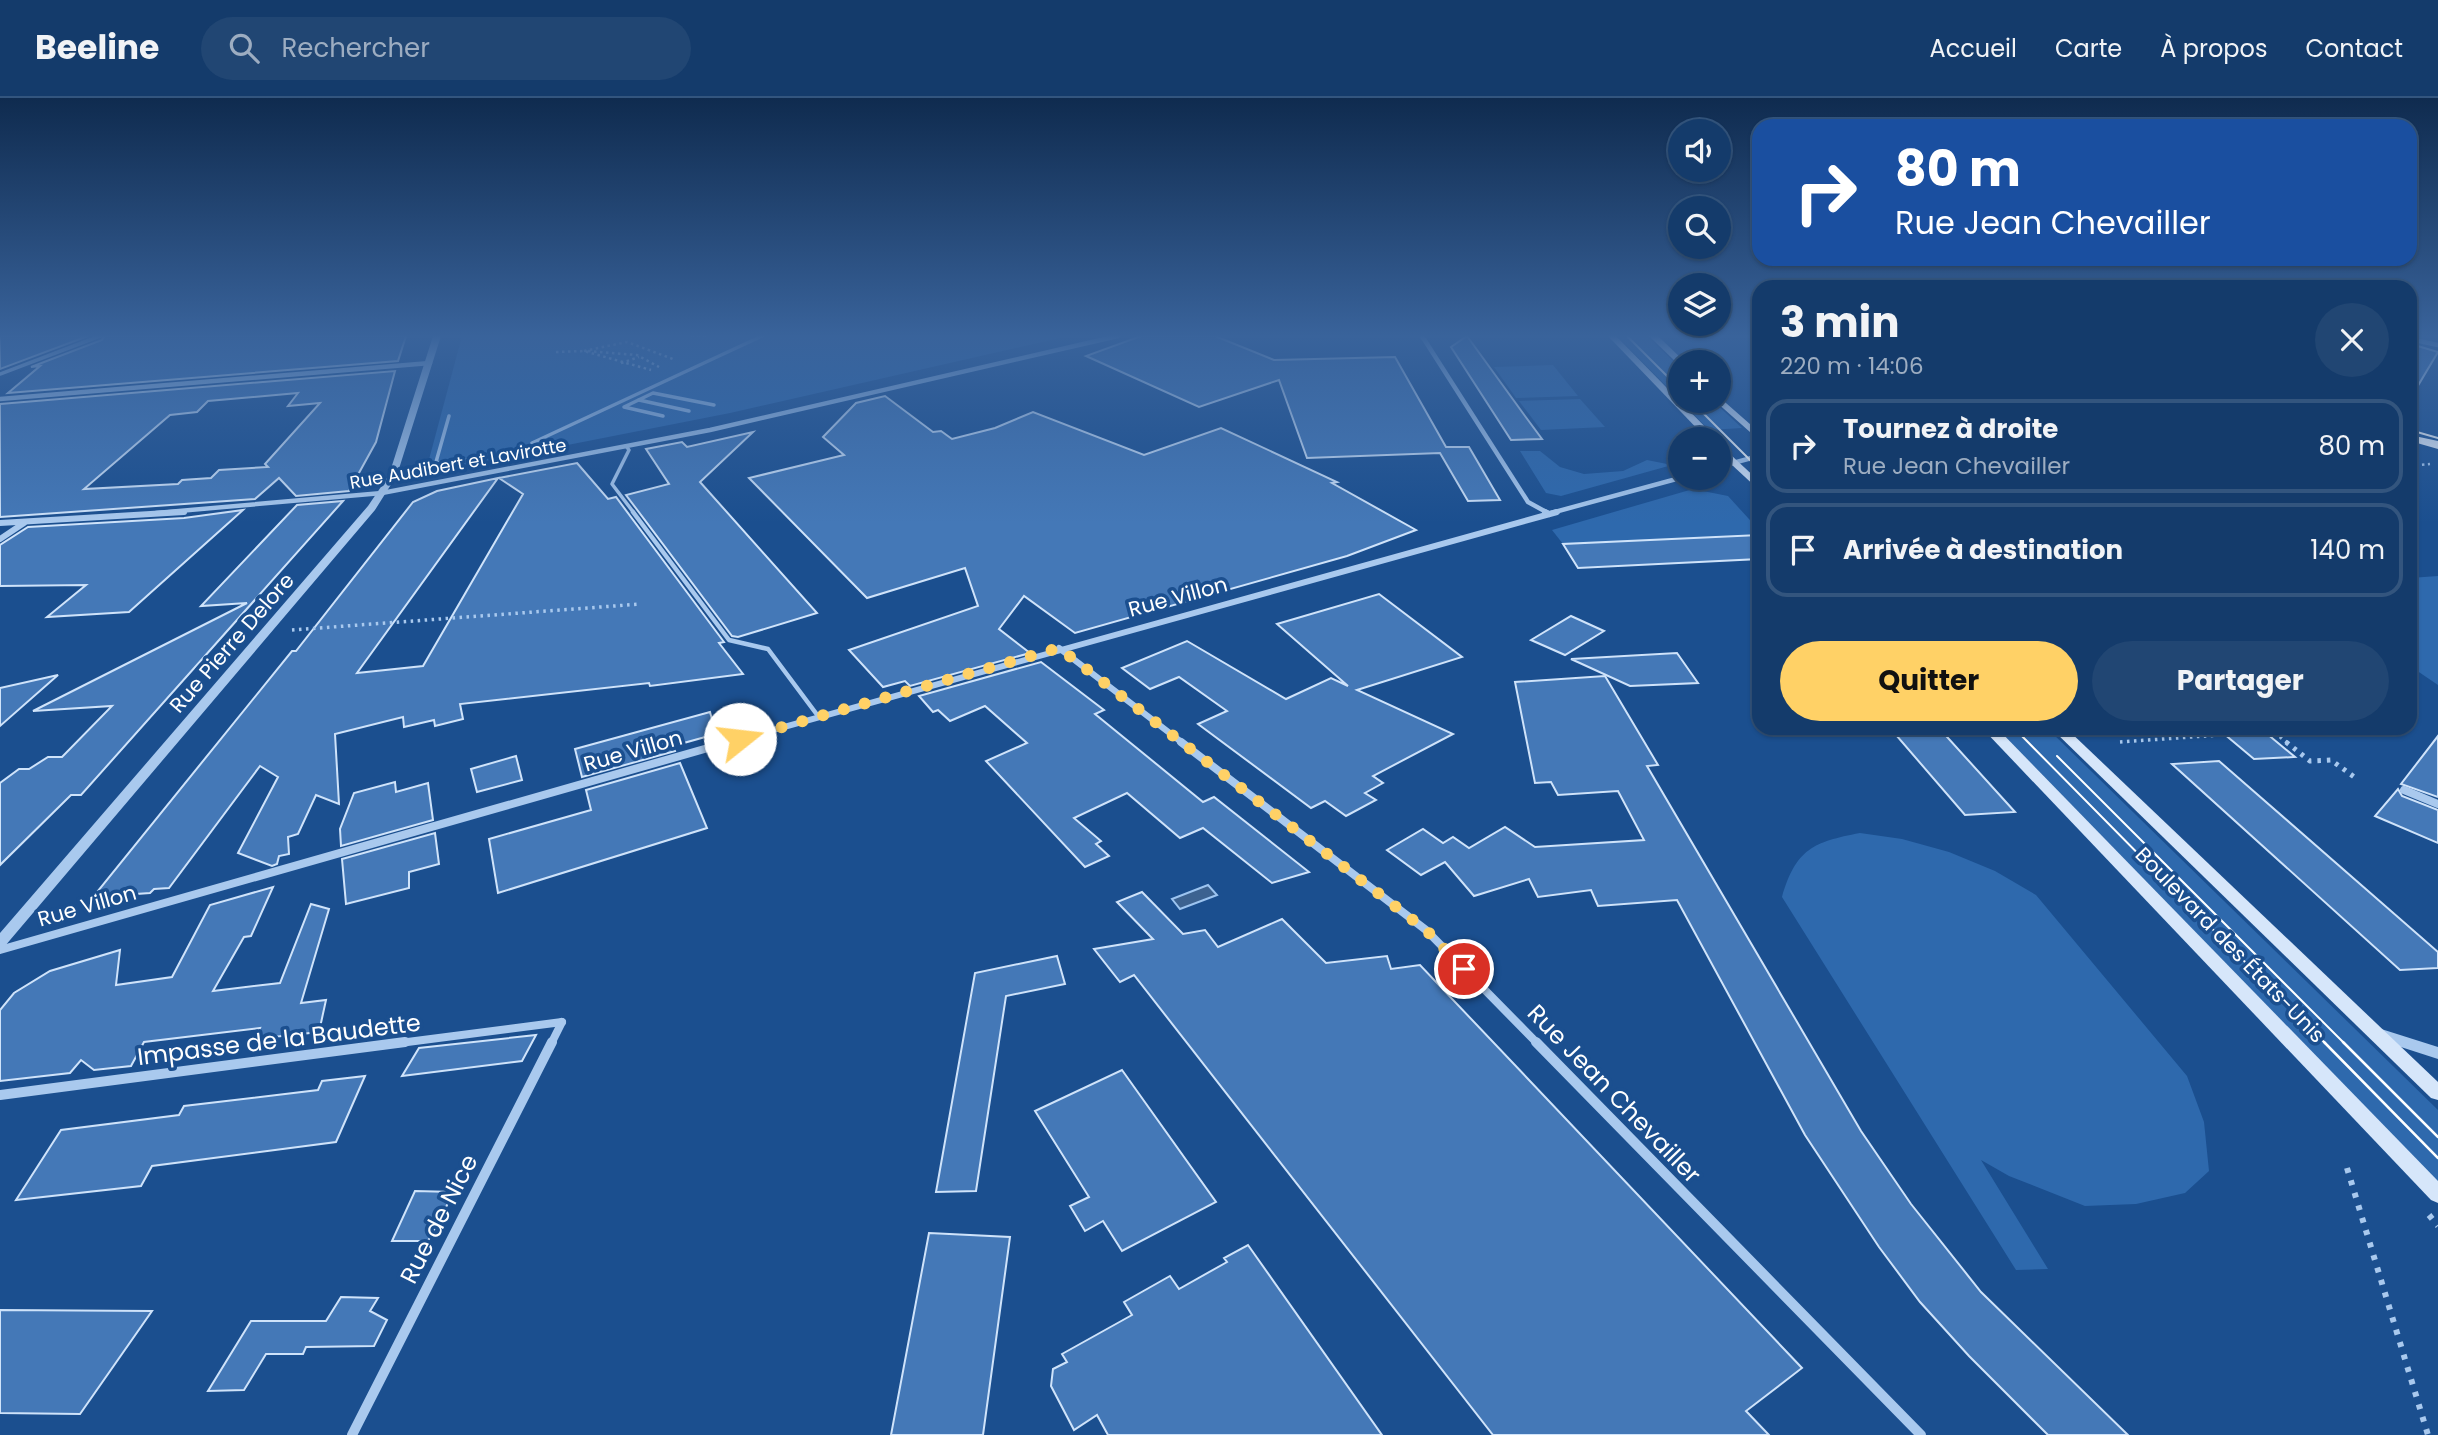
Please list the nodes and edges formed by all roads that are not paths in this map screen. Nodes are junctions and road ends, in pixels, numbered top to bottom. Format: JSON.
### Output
{"nodes":[{"id":1,"x":418,"y":398,"type":"edge"},
{"id":2,"x":636,"y":398,"type":"edge"},
{"id":3,"x":637,"y":398,"type":"edge"},
{"id":4,"x":639,"y":398,"type":"edge"},
{"id":5,"x":681,"y":398,"type":"edge"},
{"id":6,"x":850,"y":398,"type":"edge"},
{"id":7,"x":1462,"y":398,"type":"edge"},
{"id":8,"x":1673,"y":398,"type":"edge"},
{"id":9,"x":715,"y":405,"type":"dead end"},
{"id":10,"x":690,"y":411,"type":"dead end"},
{"id":11,"x":1731,"y":411,"type":"edge"},
{"id":12,"x":449,"y":416,"type":"dead end"},
{"id":13,"x":663,"y":416,"type":"dead end"},
{"id":14,"x":1700,"y":427,"type":"edge"},
{"id":15,"x":1752,"y":431,"type":"edge"},
{"id":16,"x":2417,"y":440,"type":"edge"},
{"id":17,"x":531,"y":443,"type":"dead end"},
{"id":18,"x":2438,"y":445,"type":"edge"},
{"id":19,"x":544,"y":446,"type":"dead end"},
{"id":20,"x":626,"y":446,"type":"junction"},
{"id":21,"x":1752,"y":458,"type":"edge"},
{"id":22,"x":1731,"y":460,"type":"edge"},
{"id":23,"x":1734,"y":463,"type":"junction"},
{"id":24,"x":1731,"y":464,"type":"edge"},
{"id":25,"x":1752,"y":480,"type":"edge"},
{"id":26,"x":1668,"y":482,"type":"edge"},
{"id":27,"x":382,"y":493,"type":"junction"},
{"id":28,"x":1549,"y":514,"type":"junction"},
{"id":29,"x":24,"y":522,"type":"junction"},
{"id":30,"x":0,"y":523,"type":"edge"},
{"id":31,"x":0,"y":540,"type":"edge"},
{"id":32,"x":1059,"y":648,"type":"junction"},
{"id":33,"x":818,"y":716,"type":"junction"},
{"id":34,"x":1996,"y":735,"type":"edge"},
{"id":35,"x":2065,"y":735,"type":"edge"},
{"id":36,"x":2403,"y":790,"type":"dead end"},
{"id":37,"x":2438,"y":804,"type":"edge"},
{"id":38,"x":0,"y":942,"type":"edge"},
{"id":39,"x":0,"y":950,"type":"edge"},
{"id":40,"x":562,"y":1022,"type":"joint"},
{"id":41,"x":2377,"y":1034,"type":"junction"},
{"id":42,"x":2438,"y":1053,"type":"edge"},
{"id":43,"x":2438,"y":1093,"type":"edge"},
{"id":44,"x":0,"y":1095,"type":"edge"},
{"id":45,"x":2438,"y":1194,"type":"edge"},
{"id":46,"x":352,"y":1435,"type":"edge"},
{"id":47,"x":1921,"y":1435,"type":"edge"}],
"edges":[{"from":1,"to":27,"type":"street","name":"Rue Pierre Delore"},
{"from":2,"to":17,"type":"lane"},
{"from":3,"to":13,"type":"lane"},
{"from":4,"to":10,"type":"lane"},
{"from":5,"to":9,"type":"lane"},
{"from":6,"to":20,"type":"street","name":"Rue Audibert et Lavirotte"},
{"from":7,"to":28,"type":"street"},
{"from":8,"to":14,"type":"main road"},
{"from":11,"to":15,"type":"main road"},
{"from":12,"to":19,"type":"lane"},
{"from":16,"to":18,"type":"main road"},
{"from":20,"to":27,"type":"street","name":"Rue Audibert et Lavirotte"},
{"from":20,"to":33,"type":"lane"},
{"from":21,"to":23,"type":"street"},
{"from":22,"to":23,"type":"main road"},
{"from":23,"to":24,"type":"street"},
{"from":23,"to":25,"type":"main road"},
{"from":26,"to":28,"type":"street","name":"Rue Villon"},
{"from":27,"to":29,"type":"street","name":"Rue Audibert et Lavirotte"},
{"from":27,"to":38,"type":"street","name":"Rue Pierre Delore"},
{"from":28,"to":32,"type":"street","name":"Rue Villon"},
{"from":29,"to":30,"type":"street","name":"Rue Audibert et Lavirotte"},
{"from":29,"to":31,"type":"street"},
{"from":32,"to":33,"type":"street","name":"Rue Villon"},
{"from":32,"to":47,"type":"street","name":"Rue Jean Chevailler"},
{"from":33,"to":39,"type":"street","name":"Rue Villon"},
{"from":34,"to":45,"type":"main road","name":"Boulevard des États-Unis"},
{"from":35,"to":41,"type":"main road","name":"Boulevard des États-Unis"},
{"from":36,"to":37,"type":"street"},
{"from":40,"to":44,"type":"street","name":"Impasse de la Baudette"},
{"from":40,"to":46,"type":"street","name":"Rue de Nice"},
{"from":41,"to":42,"type":"street"},
{"from":41,"to":43,"type":"main road","name":"Boulevard des États-Unis"}]}
